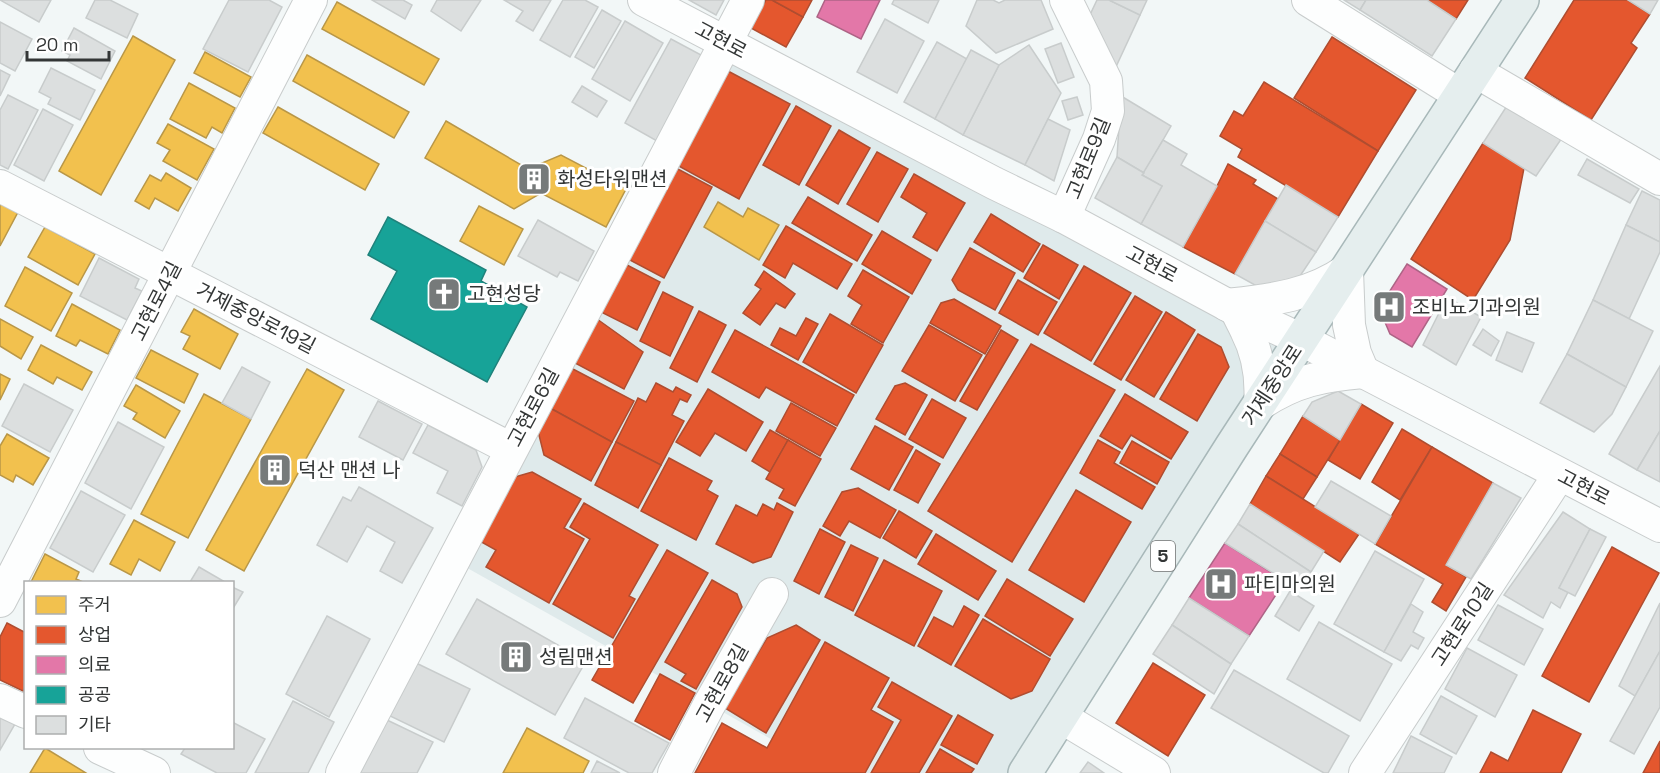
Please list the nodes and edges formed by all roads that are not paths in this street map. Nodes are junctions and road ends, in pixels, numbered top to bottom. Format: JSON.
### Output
{"nodes":[{"id":1,"x":311,"y":0,"type":"edge"},
{"id":2,"x":644,"y":0,"type":"edge"},
{"id":3,"x":748,"y":0,"type":"edge"},
{"id":4,"x":1066,"y":0,"type":"edge"},
{"id":5,"x":1308,"y":0,"type":"edge"},
{"id":6,"x":1522,"y":0,"type":"edge"},
{"id":7,"x":727,"y":42,"type":"junction"},
{"id":8,"x":1468,"y":83,"type":"junction"},
{"id":9,"x":1660,"y":179,"type":"edge"},
{"id":10,"x":0,"y":186,"type":"edge"},
{"id":11,"x":1064,"y":217,"type":"junction"},
{"id":12,"x":1347,"y":270,"type":"junction"},
{"id":13,"x":170,"y":274,"type":"junction"},
{"id":14,"x":1232,"y":307,"type":"junction"},
{"id":15,"x":1302,"y":340,"type":"junction"},
{"id":16,"x":1363,"y":372,"type":"junction"},
{"id":17,"x":1260,"y":404,"type":"junction"},
{"id":18,"x":511,"y":449,"type":"junction"},
{"id":19,"x":1560,"y":475,"type":"junction"},
{"id":20,"x":1660,"y":526,"type":"edge"},
{"id":21,"x":772,"y":594,"type":"dead end"},
{"id":22,"x":0,"y":601,"type":"edge"},
{"id":23,"x":0,"y":700,"type":"edge"},
{"id":24,"x":24,"y":711,"type":"edge"},
{"id":25,"x":1061,"y":717,"type":"junction"},
{"id":26,"x":104,"y":749,"type":"edge"},
{"id":27,"x":154,"y":773,"type":"edge"},
{"id":28,"x":342,"y":773,"type":"edge"},
{"id":29,"x":674,"y":773,"type":"edge"},
{"id":30,"x":1025,"y":773,"type":"edge"},
{"id":31,"x":1154,"y":773,"type":"edge"},
{"id":32,"x":1365,"y":773,"type":"edge"}],
"edges":[{"from":1,"to":13,"type":"street","name":"고현로4길"},
{"from":2,"to":7,"type":"street","name":"고현로"},
{"from":3,"to":7,"type":"street","name":"고현로6길"},
{"from":4,"to":11,"type":"street","name":"고현로9길"},
{"from":5,"to":8,"type":"street"},
{"from":6,"to":8,"type":"main road","name":"거제중앙로","number":"5"},
{"from":7,"to":11,"type":"street","name":"고현로"},
{"from":7,"to":18,"type":"street","name":"고현로6길"},
{"from":8,"to":9,"type":"street"},
{"from":8,"to":12,"type":"main road","name":"거제중앙로","number":"5"},
{"from":10,"to":13,"type":"street","name":"거제중앙로19길"},
{"from":11,"to":14,"type":"street","name":"고현로"},
{"from":12,"to":14,"type":"street"},
{"from":12,"to":15,"type":"main road","name":"거제중앙로","number":"5"},
{"from":12,"to":16,"type":"street"},
{"from":13,"to":18,"type":"street","name":"거제중앙로19길"},
{"from":13,"to":22,"type":"street","name":"고현로4길"},
{"from":14,"to":15,"type":"street","name":"고현로"},
{"from":14,"to":17,"type":"street"},
{"from":15,"to":16,"type":"street","name":"고현로"},
{"from":15,"to":17,"type":"main road","name":"거제중앙로","number":"5"},
{"from":16,"to":17,"type":"street"},
{"from":16,"to":19,"type":"street","name":"고현로"},
{"from":17,"to":25,"type":"main road","name":"거제중앙로","number":"5"},
{"from":18,"to":28,"type":"street","name":"고현로6길"},
{"from":19,"to":20,"type":"street","name":"고현로"},
{"from":19,"to":32,"type":"street","name":"고현로10길"},
{"from":21,"to":29,"type":"street","name":"고현로8길"},
{"from":23,"to":24,"type":"street"},
{"from":25,"to":30,"type":"main road","name":"거제중앙로","number":"5"},
{"from":25,"to":31,"type":"street"},
{"from":26,"to":27,"type":"street"}]}
